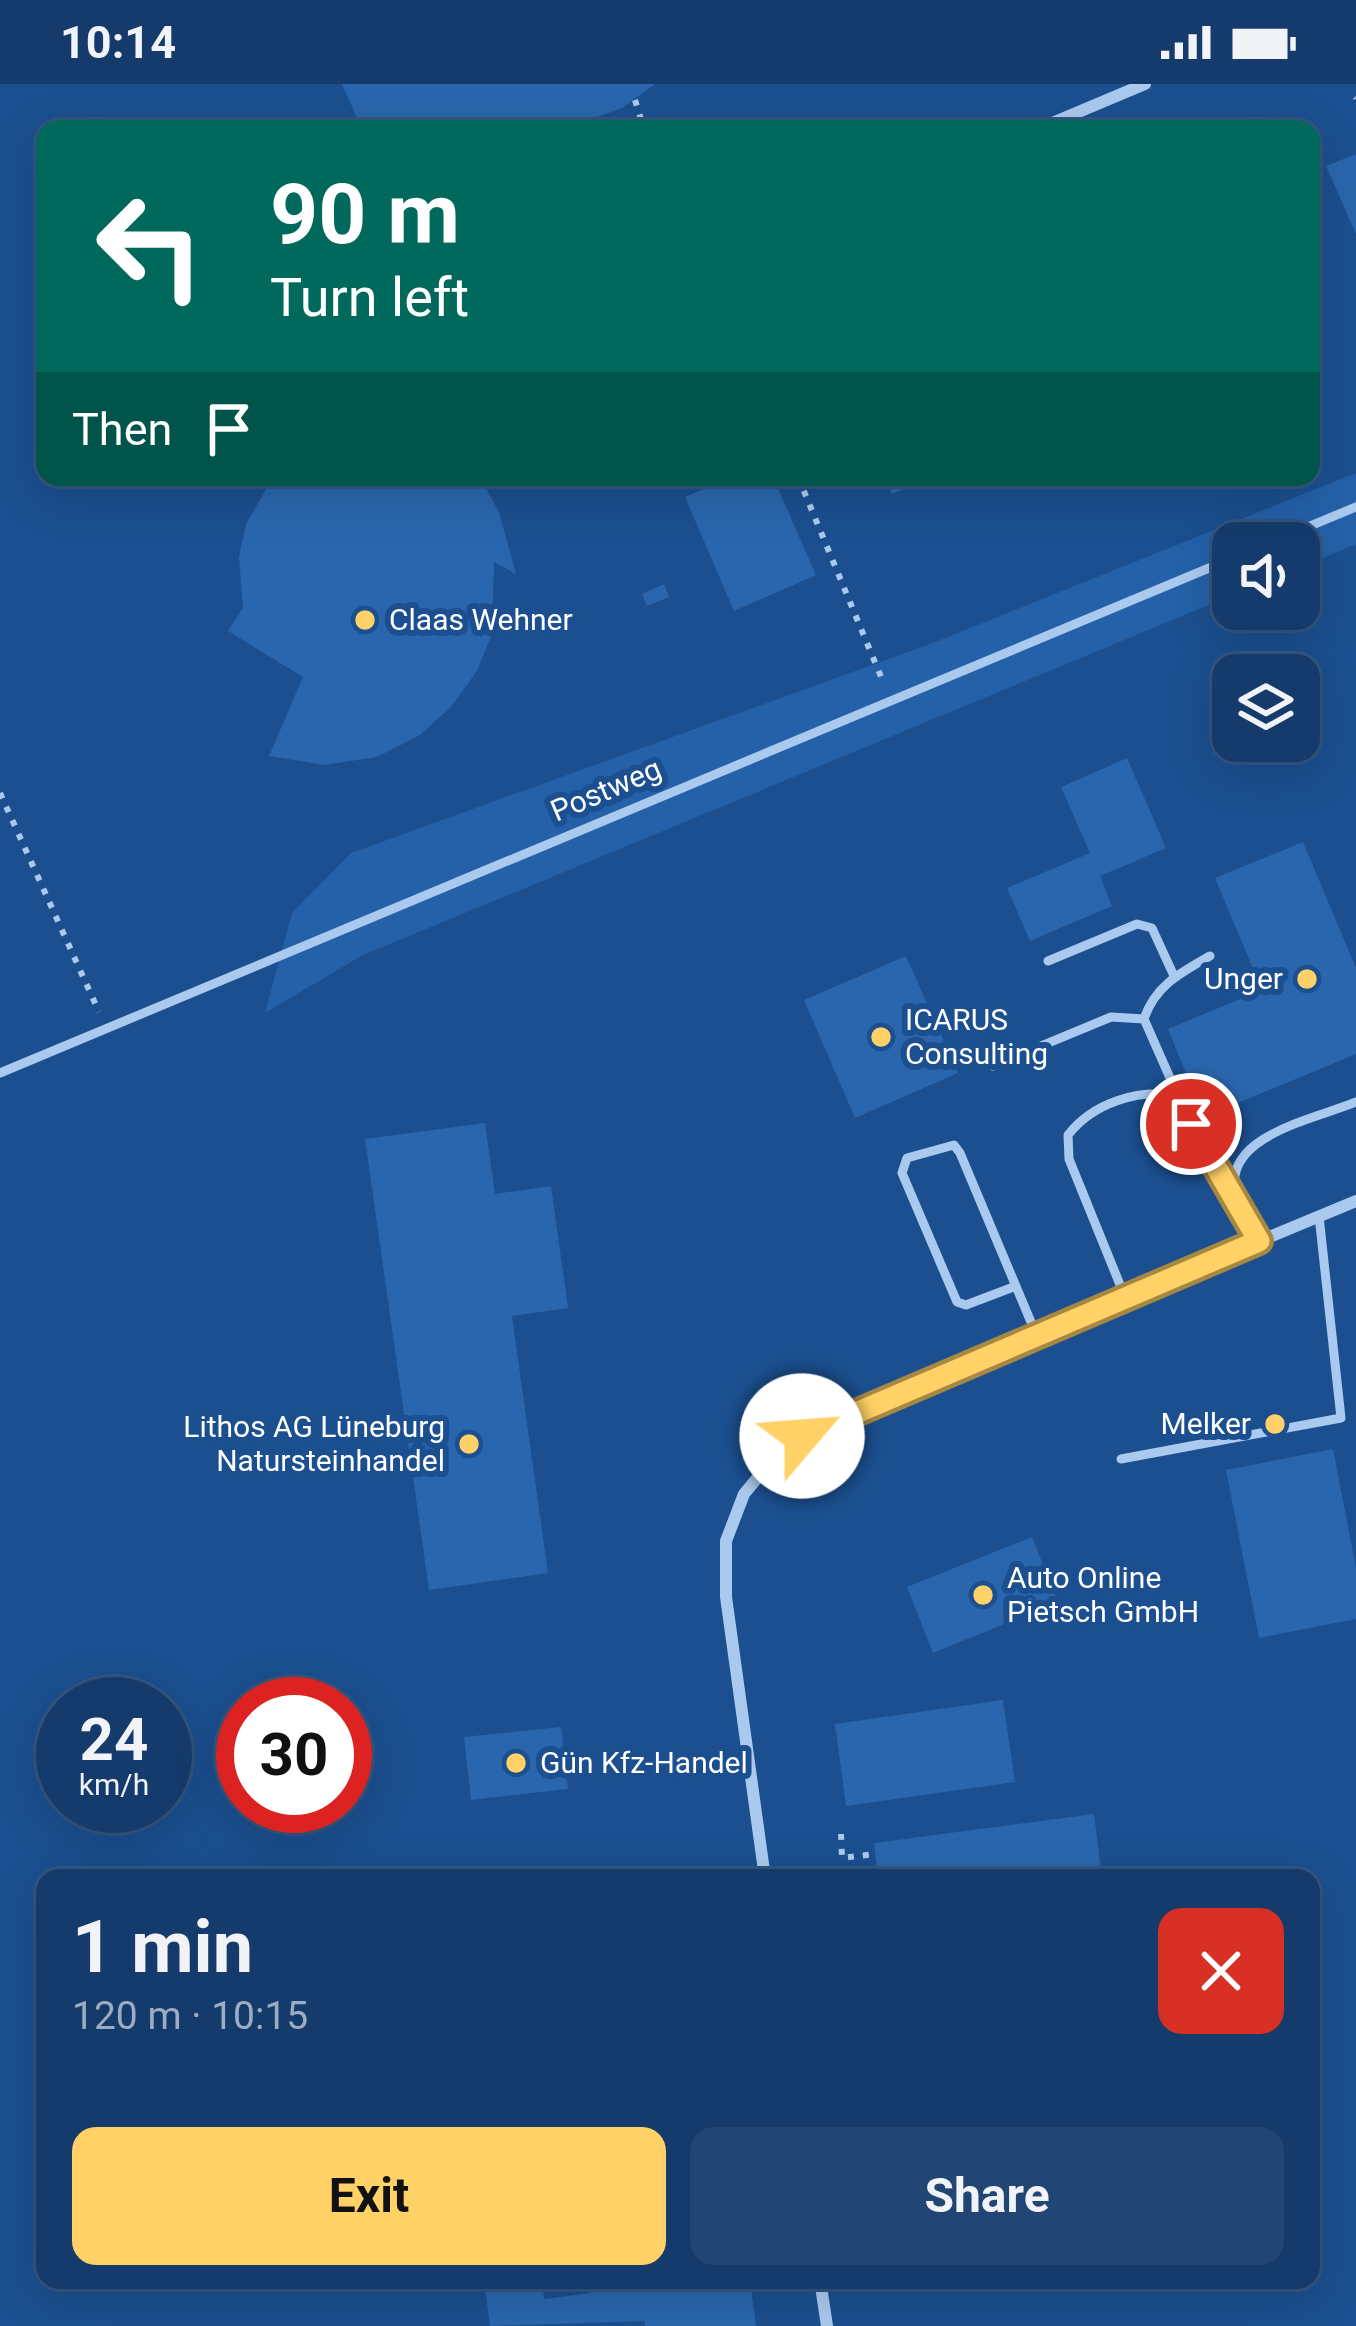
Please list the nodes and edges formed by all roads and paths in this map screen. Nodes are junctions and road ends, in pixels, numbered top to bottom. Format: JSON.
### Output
{"nodes":[{"id":1,"x":1145,"y":84,"type":"edge"},
{"id":2,"x":635,"y":100,"type":"dead end"},
{"id":3,"x":641,"y":120,"type":"edge"},
{"id":4,"x":1059,"y":120,"type":"edge"},
{"id":5,"x":802,"y":486,"type":"edge"},
{"id":6,"x":1356,"y":507,"type":"edge"},
{"id":7,"x":1320,"y":522,"type":"edge"},
{"id":8,"x":1212,"y":567,"type":"edge"},
{"id":9,"x":890,"y":698,"type":"junction"},
{"id":10,"x":0,"y":793,"type":"edge"},
{"id":11,"x":1210,"y":956,"type":"dead end"},
{"id":12,"x":1048,"y":961,"type":"dead end"},
{"id":13,"x":1174,"y":976,"type":"junction"},
{"id":14,"x":1144,"y":1019,"type":"junction"},
{"id":15,"x":105,"y":1026,"type":"junction"},
{"id":16,"x":993,"y":1066,"type":"dead end"},
{"id":17,"x":0,"y":1072,"type":"edge"},
{"id":18,"x":1178,"y":1096,"type":"junction"},
{"id":19,"x":1356,"y":1102,"type":"edge"},
{"id":20,"x":1234,"y":1191,"type":"junction"},
{"id":21,"x":1356,"y":1201,"type":"edge"},
{"id":22,"x":1319,"y":1216,"type":"junction"},
{"id":23,"x":1259,"y":1241,"type":"junction"},
{"id":24,"x":1016,"y":1286,"type":"junction"},
{"id":25,"x":1125,"y":1297,"type":"junction"},
{"id":26,"x":1036,"y":1334,"type":"junction"},
{"id":27,"x":1121,"y":1459,"type":"dead end"},
{"id":28,"x":841,"y":1834,"type":"dead end"},
{"id":29,"x":875,"y":1854,"type":"dead end"},
{"id":30,"x":764,"y":1869,"type":"edge"},
{"id":31,"x":821,"y":2289,"type":"edge"},
{"id":32,"x":827,"y":2326,"type":"edge"}],
"edges":[{"from":1,"to":4,"type":"street"},
{"from":2,"to":3,"type":"path"},
{"from":5,"to":9,"type":"path"},
{"from":6,"to":7,"type":"lane"},
{"from":8,"to":9,"type":"lane","name":"Postweg"},
{"from":9,"to":15,"type":"lane","name":"Postweg"},
{"from":10,"to":15,"type":"path"},
{"from":11,"to":13,"type":"lane"},
{"from":12,"to":13,"type":"lane"},
{"from":13,"to":14,"type":"lane"},
{"from":14,"to":16,"type":"lane"},
{"from":14,"to":18,"type":"lane"},
{"from":15,"to":17,"type":"lane","name":"Postweg"},
{"from":18,"to":20,"type":"lane"},
{"from":18,"to":25,"type":"lane"},
{"from":19,"to":20,"type":"lane"},
{"from":20,"to":23,"type":"lane"},
{"from":21,"to":22,"type":"street"},
{"from":22,"to":23,"type":"street"},
{"from":22,"to":27,"type":"lane"},
{"from":23,"to":25,"type":"street"},
{"from":24,"to":24,"type":"lane"},
{"from":24,"to":26,"type":"lane"},
{"from":25,"to":26,"type":"street"},
{"from":26,"to":30,"type":"street"},
{"from":28,"to":29,"type":"path"},
{"from":31,"to":32,"type":"street"}]}
